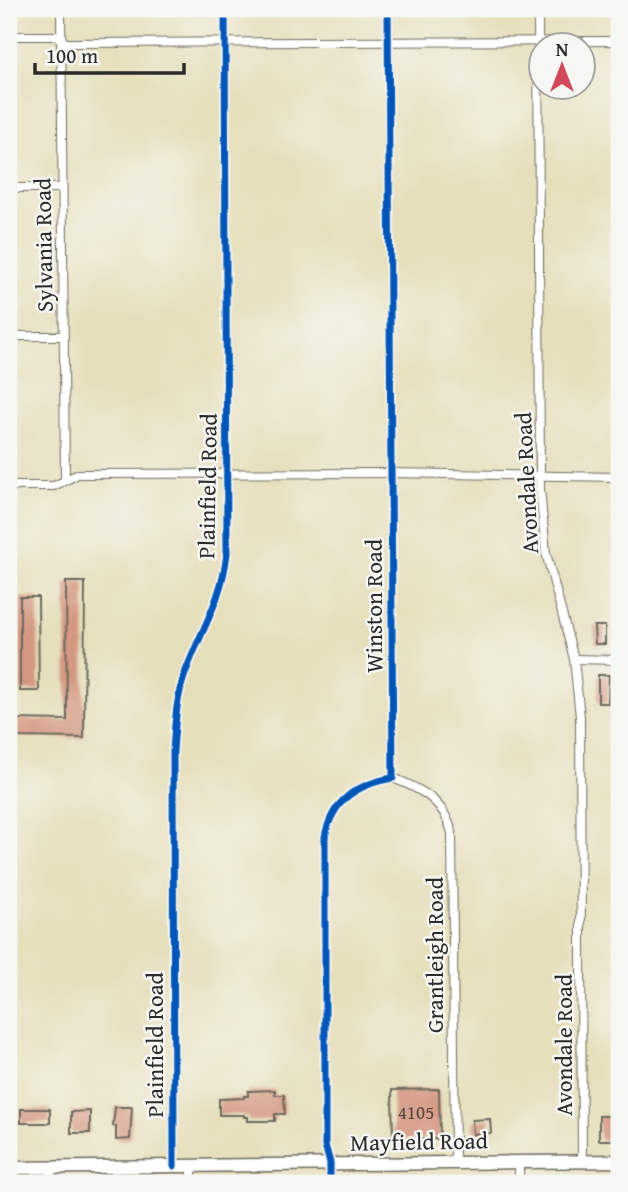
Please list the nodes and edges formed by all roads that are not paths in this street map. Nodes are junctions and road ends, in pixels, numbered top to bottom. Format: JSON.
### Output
{"nodes":[{"id":1,"x":61,"y":9,"type":"edge"},
{"id":2,"x":225,"y":9,"type":"edge"},
{"id":3,"x":388,"y":9,"type":"edge"},
{"id":4,"x":538,"y":9,"type":"edge"},
{"id":5,"x":538,"y":32,"type":"edge"},
{"id":6,"x":9,"y":36,"type":"edge"},
{"id":7,"x":61,"y":41,"type":"junction"},
{"id":8,"x":596,"y":41,"type":"edge"},
{"id":9,"x":619,"y":41,"type":"edge"},
{"id":10,"x":388,"y":42,"type":"junction"},
{"id":11,"x":526,"y":42,"type":"edge"},
{"id":12,"x":225,"y":43,"type":"junction"},
{"id":13,"x":538,"y":102,"type":"edge"},
{"id":14,"x":9,"y":188,"type":"edge"},
{"id":15,"x":62,"y":188,"type":"junction"},
{"id":16,"x":9,"y":336,"type":"edge"},
{"id":17,"x":63,"y":336,"type":"junction"},
{"id":18,"x":227,"y":473,"type":"junction"},
{"id":19,"x":391,"y":473,"type":"junction"},
{"id":20,"x":541,"y":475,"type":"junction"},
{"id":21,"x":619,"y":477,"type":"edge"},
{"id":22,"x":65,"y":480,"type":"junction"},
{"id":23,"x":9,"y":486,"type":"edge"},
{"id":24,"x":574,"y":659,"type":"junction"},
{"id":25,"x":619,"y":660,"type":"edge"},
{"id":26,"x":393,"y":778,"type":"junction"},
{"id":27,"x":519,"y":1161,"type":"junction"},
{"id":28,"x":582,"y":1161,"type":"junction"},
{"id":29,"x":619,"y":1161,"type":"edge"},
{"id":30,"x":455,"y":1162,"type":"junction"},
{"id":31,"x":330,"y":1163,"type":"junction"},
{"id":32,"x":192,"y":1165,"type":"junction"},
{"id":33,"x":174,"y":1166,"type":"junction"},
{"id":34,"x":51,"y":1167,"type":"junction"},
{"id":35,"x":9,"y":1168,"type":"edge"},
{"id":36,"x":51,"y":1183,"type":"edge"},
{"id":37,"x":192,"y":1183,"type":"edge"},
{"id":38,"x":330,"y":1183,"type":"edge"},
{"id":39,"x":519,"y":1183,"type":"edge"}],
"edges":[{"from":1,"to":7,"type":"street","name":"Sylvania Road"},
{"from":2,"to":12,"type":"street","name":"Plainfield Road"},
{"from":3,"to":10,"type":"street","name":"Winston Road"},
{"from":4,"to":5,"type":"street","name":"Avondale Road"},
{"from":6,"to":7,"type":"street"},
{"from":7,"to":12,"type":"street"},
{"from":7,"to":15,"type":"street","name":"Sylvania Road"},
{"from":8,"to":9,"type":"street"},
{"from":10,"to":11,"type":"street"},
{"from":10,"to":12,"type":"street"},
{"from":10,"to":19,"type":"street","name":"Winston Road"},
{"from":12,"to":18,"type":"street","name":"Plainfield Road"},
{"from":13,"to":20,"type":"street","name":"Avondale Road"},
{"from":14,"to":15,"type":"street"},
{"from":15,"to":17,"type":"street","name":"Sylvania Road"},
{"from":16,"to":17,"type":"street"},
{"from":17,"to":22,"type":"street","name":"Sylvania Road"},
{"from":18,"to":19,"type":"street"},
{"from":18,"to":22,"type":"street"},
{"from":18,"to":33,"type":"street","name":"Plainfield Road"},
{"from":19,"to":20,"type":"street"},
{"from":19,"to":26,"type":"street","name":"Winston Road"},
{"from":20,"to":21,"type":"street"},
{"from":20,"to":24,"type":"street","name":"Avondale Road"},
{"from":22,"to":23,"type":"street"},
{"from":24,"to":25,"type":"street"},
{"from":24,"to":28,"type":"street","name":"Avondale Road"},
{"from":26,"to":30,"type":"street","name":"Grantleigh Road"},
{"from":26,"to":31,"type":"street"},
{"from":27,"to":28,"type":"main road","name":"Mayfield Road"},
{"from":27,"to":30,"type":"main road","name":"Mayfield Road"},
{"from":27,"to":39,"type":"street"},
{"from":28,"to":29,"type":"main road","name":"Mayfield Road"},
{"from":30,"to":31,"type":"main road","name":"Mayfield Road"},
{"from":31,"to":32,"type":"main road","name":"Mayfield Road"},
{"from":31,"to":38,"type":"street"},
{"from":32,"to":33,"type":"main road","name":"Mayfield Road"},
{"from":32,"to":37,"type":"street"},
{"from":33,"to":34,"type":"main road","name":"Mayfield Road"},
{"from":34,"to":35,"type":"main road","name":"Mayfield Road"},
{"from":34,"to":36,"type":"street"}]}
